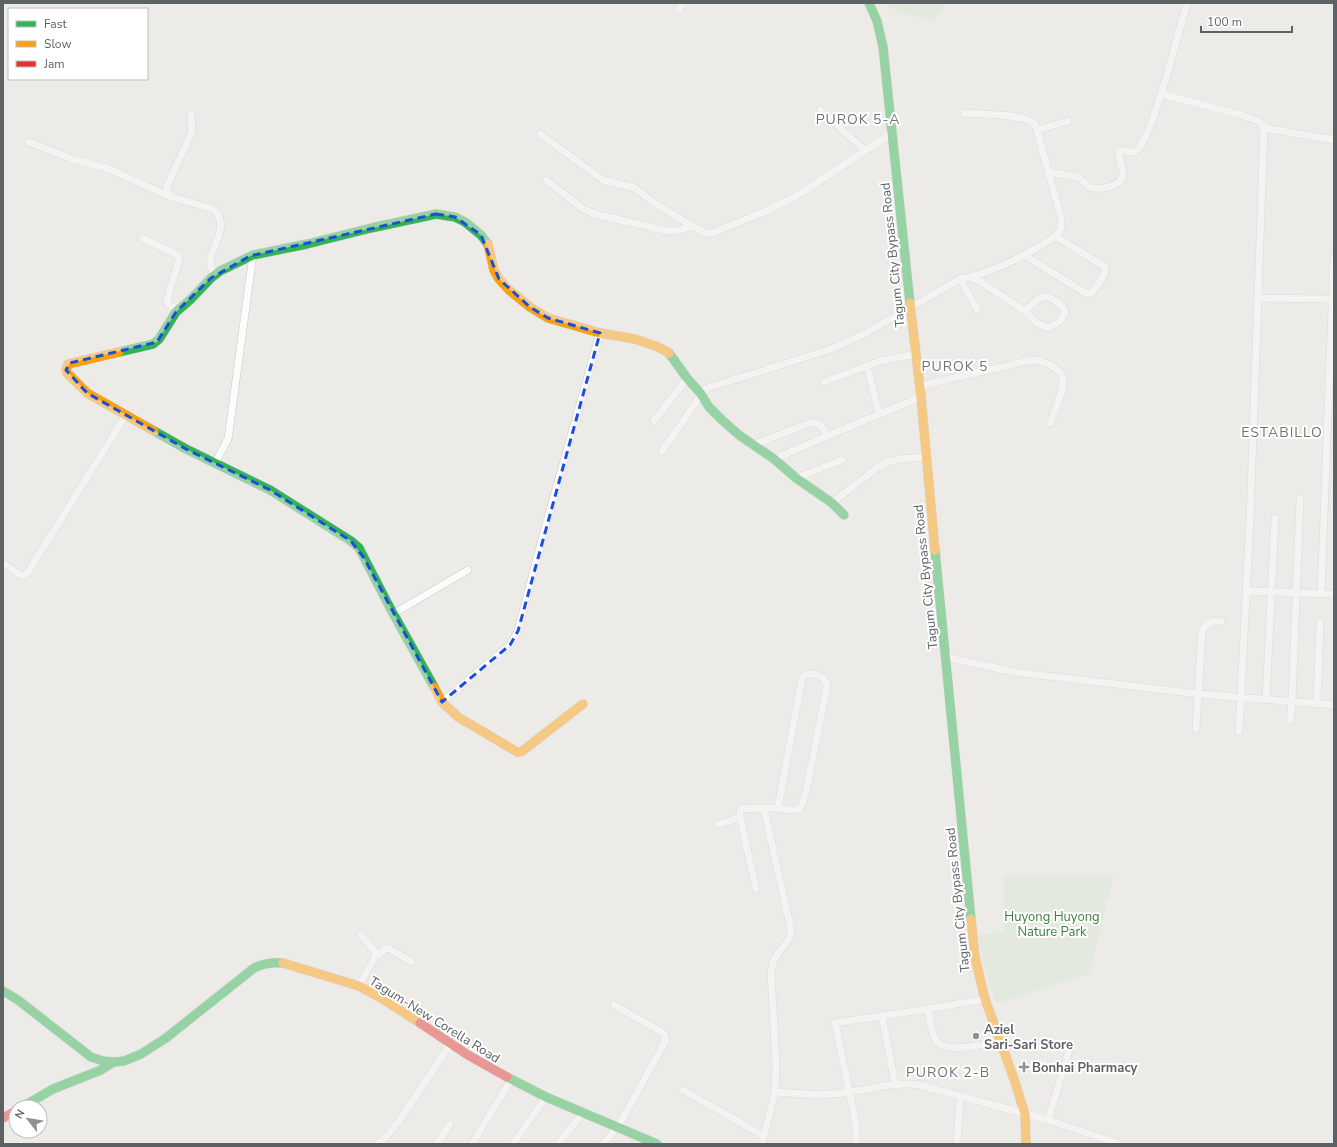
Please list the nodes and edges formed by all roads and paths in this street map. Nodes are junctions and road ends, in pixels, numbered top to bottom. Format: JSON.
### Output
{"nodes":[{"id":1,"x":869,"y":3,"type":"edge"},
{"id":2,"x":1186,"y":3,"type":"edge"},
{"id":3,"x":1161,"y":94,"type":"junction"},
{"id":4,"x":820,"y":110,"type":"dead end"},
{"id":5,"x":964,"y":113,"type":"dead end"},
{"id":6,"x":191,"y":114,"type":"dead end"},
{"id":7,"x":1068,"y":121,"type":"dead end"},
{"id":8,"x":1264,"y":128,"type":"junction"},
{"id":9,"x":1037,"y":130,"type":"junction"},
{"id":10,"x":892,"y":133,"type":"junction"},
{"id":11,"x":540,"y":134,"type":"dead end"},
{"id":12,"x":1334,"y":140,"type":"edge"},
{"id":13,"x":29,"y":142,"type":"dead end"},
{"id":14,"x":865,"y":150,"type":"junction"},
{"id":15,"x":1048,"y":172,"type":"junction"},
{"id":16,"x":546,"y":180,"type":"dead end"},
{"id":17,"x":171,"y":196,"type":"junction"},
{"id":18,"x":692,"y":226,"type":"junction"},
{"id":19,"x":1055,"y":236,"type":"junction"},
{"id":20,"x":142,"y":238,"type":"dead end"},
{"id":21,"x":253,"y":255,"type":"junction"},
{"id":22,"x":1024,"y":256,"type":"junction"},
{"id":23,"x":1334,"y":258,"type":"edge"},
{"id":24,"x":215,"y":274,"type":"junction"},
{"id":25,"x":970,"y":277,"type":"junction"},
{"id":26,"x":960,"y":279,"type":"junction"},
{"id":27,"x":1258,"y":298,"type":"junction"},
{"id":28,"x":1333,"y":299,"type":"edge"},
{"id":29,"x":911,"y":307,"type":"junction"},
{"id":30,"x":977,"y":309,"type":"dead end"},
{"id":31,"x":178,"y":310,"type":"junction"},
{"id":32,"x":1024,"y":311,"type":"junction"},
{"id":33,"x":600,"y":333,"type":"junction"},
{"id":34,"x":916,"y":354,"type":"junction"},
{"id":35,"x":867,"y":366,"type":"junction"},
{"id":36,"x":687,"y":378,"type":"junction"},
{"id":37,"x":824,"y":382,"type":"dead end"},
{"id":38,"x":920,"y":386,"type":"junction"},
{"id":39,"x":700,"y":394,"type":"junction"},
{"id":40,"x":921,"y":397,"type":"junction"},
{"id":41,"x":879,"y":414,"type":"junction"},
{"id":42,"x":126,"y":415,"type":"junction"},
{"id":43,"x":654,"y":421,"type":"dead end"},
{"id":44,"x":1050,"y":423,"type":"dead end"},
{"id":45,"x":827,"y":436,"type":"junction"},
{"id":46,"x":753,"y":445,"type":"junction"},
{"id":47,"x":1330,"y":450,"type":"edge"},
{"id":48,"x":662,"y":451,"type":"dead end"},
{"id":49,"x":926,"y":457,"type":"junction"},
{"id":50,"x":774,"y":460,"type":"junction"},
{"id":51,"x":842,"y":460,"type":"dead end"},
{"id":52,"x":215,"y":464,"type":"junction"},
{"id":53,"x":796,"y":478,"type":"junction"},
{"id":54,"x":1300,"y":499,"type":"dead end"},
{"id":55,"x":832,"y":503,"type":"junction"},
{"id":56,"x":844,"y":515,"type":"dead end"},
{"id":57,"x":1275,"y":518,"type":"dead end"},
{"id":58,"x":3,"y":563,"type":"edge"},
{"id":59,"x":468,"y":570,"type":"dead end"},
{"id":60,"x":1271,"y":590,"type":"junction"},
{"id":61,"x":1247,"y":591,"type":"junction"},
{"id":62,"x":1296,"y":593,"type":"junction"},
{"id":63,"x":1321,"y":593,"type":"junction"},
{"id":64,"x":1334,"y":594,"type":"edge"},
{"id":65,"x":393,"y":614,"type":"junction"},
{"id":66,"x":1221,"y":621,"type":"dead end"},
{"id":67,"x":1320,"y":623,"type":"dead end"},
{"id":68,"x":945,"y":657,"type":"junction"},
{"id":69,"x":1199,"y":694,"type":"junction"},
{"id":70,"x":1242,"y":697,"type":"junction"},
{"id":71,"x":1266,"y":699,"type":"junction"},
{"id":72,"x":1292,"y":701,"type":"junction"},
{"id":73,"x":442,"y":702,"type":"junction"},
{"id":74,"x":1317,"y":703,"type":"junction"},
{"id":75,"x":584,"y":704,"type":"dead end"},
{"id":76,"x":1334,"y":705,"type":"edge"},
{"id":77,"x":1290,"y":721,"type":"dead end"},
{"id":78,"x":1196,"y":729,"type":"dead end"},
{"id":79,"x":1239,"y":732,"type":"dead end"},
{"id":80,"x":778,"y":808,"type":"junction"},
{"id":81,"x":764,"y":809,"type":"junction"},
{"id":82,"x":740,"y":817,"type":"junction"},
{"id":83,"x":718,"y":824,"type":"dead end"},
{"id":84,"x":756,"y":889,"type":"dead end"},
{"id":85,"x":361,"y":935,"type":"dead end"},
{"id":86,"x":376,"y":955,"type":"junction"},
{"id":87,"x":412,"y":962,"type":"dead end"},
{"id":88,"x":359,"y":986,"type":"junction"},
{"id":89,"x":3,"y":992,"type":"edge"},
{"id":90,"x":985,"y":999,"type":"junction"},
{"id":91,"x":614,"y":1005,"type":"dead end"},
{"id":92,"x":928,"y":1009,"type":"junction"},
{"id":93,"x":882,"y":1016,"type":"junction"},
{"id":94,"x":1000,"y":1042,"type":"junction"},
{"id":95,"x":451,"y":1043,"type":"junction"},
{"id":96,"x":1070,"y":1048,"type":"dead end"},
{"id":97,"x":112,"y":1063,"type":"junction"},
{"id":98,"x":511,"y":1080,"type":"junction"},
{"id":99,"x":895,"y":1084,"type":"junction"},
{"id":100,"x":683,"y":1090,"type":"dead end"},
{"id":101,"x":775,"y":1092,"type":"junction"},
{"id":102,"x":849,"y":1092,"type":"junction"},
{"id":103,"x":960,"y":1096,"type":"junction"},
{"id":104,"x":546,"y":1097,"type":"junction"},
{"id":105,"x":35,"y":1099,"type":"edge"},
{"id":106,"x":583,"y":1113,"type":"junction"},
{"id":107,"x":1025,"y":1114,"type":"junction"},
{"id":108,"x":1048,"y":1120,"type":"junction"},
{"id":109,"x":450,"y":1124,"type":"dead end"},
{"id":110,"x":618,"y":1127,"type":"junction"},
{"id":111,"x":764,"y":1136,"type":"junction"},
{"id":112,"x":1106,"y":1142,"type":"edge"},
{"id":113,"x":654,"y":1143,"type":"edge"},
{"id":114,"x":378,"y":1144,"type":"edge"},
{"id":115,"x":437,"y":1144,"type":"edge"},
{"id":116,"x":472,"y":1144,"type":"edge"},
{"id":117,"x":513,"y":1144,"type":"edge"},
{"id":118,"x":558,"y":1144,"type":"edge"},
{"id":119,"x":603,"y":1144,"type":"edge"},
{"id":120,"x":762,"y":1144,"type":"edge"},
{"id":121,"x":856,"y":1144,"type":"edge"},
{"id":122,"x":957,"y":1144,"type":"edge"},
{"id":123,"x":1026,"y":1144,"type":"edge"},
{"id":124,"x":1120,"y":1144,"type":"edge"}],
"edges":[{"from":1,"to":10,"type":"main road","name":"Tagum City Bypass Road"},
{"from":2,"to":3,"type":"street"},
{"from":3,"to":8,"type":"street"},
{"from":3,"to":15,"type":"street"},
{"from":4,"to":14,"type":"street"},
{"from":5,"to":9,"type":"street"},
{"from":6,"to":17,"type":"street"},
{"from":7,"to":9,"type":"street"},
{"from":8,"to":12,"type":"street"},
{"from":8,"to":27,"type":"street"},
{"from":9,"to":15,"type":"street"},
{"from":10,"to":14,"type":"street"},
{"from":10,"to":29,"type":"main road","name":"Tagum City Bypass Road"},
{"from":11,"to":18,"type":"street"},
{"from":13,"to":17,"type":"street"},
{"from":14,"to":18,"type":"street"},
{"from":15,"to":19,"type":"street"},
{"from":16,"to":18,"type":"street"},
{"from":17,"to":24,"type":"street"},
{"from":19,"to":22,"type":"street"},
{"from":19,"to":22,"type":"street"},
{"from":20,"to":31,"type":"street"},
{"from":21,"to":24,"type":"main road"},
{"from":21,"to":33,"type":"main road"},
{"from":21,"to":52,"type":"street"},
{"from":22,"to":25,"type":"street"},
{"from":23,"to":28,"type":"street"},
{"from":24,"to":31,"type":"main road"},
{"from":25,"to":26,"type":"street"},
{"from":25,"to":32,"type":"street"},
{"from":26,"to":29,"type":"street"},
{"from":26,"to":30,"type":"street"},
{"from":27,"to":28,"type":"street"},
{"from":27,"to":61,"type":"street"},
{"from":28,"to":47,"type":"street"},
{"from":29,"to":34,"type":"main road","name":"Tagum City Bypass Road"},
{"from":29,"to":39,"type":"street"},
{"from":31,"to":42,"type":"main road"},
{"from":32,"to":32,"type":"street"},
{"from":33,"to":36,"type":"main road"},
{"from":33,"to":73,"type":"street"},
{"from":34,"to":35,"type":"street"},
{"from":34,"to":38,"type":"main road","name":"Tagum City Bypass Road"},
{"from":35,"to":37,"type":"street"},
{"from":35,"to":41,"type":"street"},
{"from":36,"to":39,"type":"main road"},
{"from":36,"to":43,"type":"street"},
{"from":38,"to":40,"type":"main road","name":"Tagum City Bypass Road"},
{"from":38,"to":44,"type":"street"},
{"from":39,"to":46,"type":"main road"},
{"from":39,"to":48,"type":"street"},
{"from":40,"to":41,"type":"street"},
{"from":40,"to":49,"type":"main road","name":"Tagum City Bypass Road"},
{"from":41,"to":45,"type":"street"},
{"from":42,"to":52,"type":"main road"},
{"from":42,"to":58,"type":"street"},
{"from":45,"to":46,"type":"street"},
{"from":45,"to":50,"type":"street"},
{"from":46,"to":50,"type":"main road"},
{"from":47,"to":63,"type":"street"},
{"from":49,"to":55,"type":"street"},
{"from":49,"to":68,"type":"main road","name":"Tagum City Bypass Road"},
{"from":50,"to":53,"type":"main road"},
{"from":51,"to":53,"type":"street"},
{"from":52,"to":65,"type":"main road"},
{"from":53,"to":55,"type":"main road"},
{"from":54,"to":62,"type":"street"},
{"from":55,"to":56,"type":"main road"},
{"from":57,"to":60,"type":"street"},
{"from":59,"to":65,"type":"street"},
{"from":60,"to":61,"type":"street"},
{"from":60,"to":62,"type":"street"},
{"from":60,"to":71,"type":"street"},
{"from":61,"to":70,"type":"street"},
{"from":62,"to":63,"type":"street"},
{"from":62,"to":72,"type":"street"},
{"from":63,"to":64,"type":"street"},
{"from":65,"to":73,"type":"main road"},
{"from":66,"to":69,"type":"street"},
{"from":67,"to":74,"type":"street"},
{"from":68,"to":69,"type":"street"},
{"from":68,"to":90,"type":"main road","name":"Tagum City Bypass Road"},
{"from":69,"to":70,"type":"street"},
{"from":69,"to":78,"type":"street"},
{"from":70,"to":71,"type":"street"},
{"from":70,"to":79,"type":"street"},
{"from":71,"to":72,"type":"street"},
{"from":72,"to":74,"type":"street"},
{"from":72,"to":77,"type":"street"},
{"from":73,"to":75,"type":"main road"},
{"from":74,"to":76,"type":"street"},
{"from":80,"to":80,"type":"street"},
{"from":80,"to":81,"type":"street"},
{"from":81,"to":82,"type":"street"},
{"from":81,"to":101,"type":"street"},
{"from":82,"to":83,"type":"street"},
{"from":82,"to":84,"type":"street"},
{"from":85,"to":86,"type":"street"},
{"from":86,"to":87,"type":"street"},
{"from":86,"to":88,"type":"street"},
{"from":88,"to":95,"type":"main road","name":"Tagum-New Corella Road"},
{"from":88,"to":97,"type":"main road","name":"Tagum-New Corella Road"},
{"from":89,"to":97,"type":"main road","name":"Tagum-New Corella Road"},
{"from":90,"to":92,"type":"street"},
{"from":90,"to":94,"type":"main road","name":"Tagum City Bypass Road"},
{"from":91,"to":110,"type":"street"},
{"from":92,"to":93,"type":"street"},
{"from":92,"to":94,"type":"street"},
{"from":93,"to":99,"type":"street"},
{"from":93,"to":102,"type":"street"},
{"from":94,"to":107,"type":"main road","name":"Tagum City Bypass Road"},
{"from":95,"to":98,"type":"main road","name":"Tagum-New Corella Road"},
{"from":95,"to":114,"type":"street"},
{"from":96,"to":108,"type":"street"},
{"from":97,"to":105,"type":"main road"},
{"from":98,"to":104,"type":"main road","name":"Tagum-New Corella Road"},
{"from":98,"to":116,"type":"street"},
{"from":99,"to":102,"type":"street"},
{"from":99,"to":103,"type":"street"},
{"from":100,"to":111,"type":"street"},
{"from":101,"to":102,"type":"street"},
{"from":101,"to":111,"type":"street"},
{"from":102,"to":121,"type":"street"},
{"from":103,"to":107,"type":"street"},
{"from":103,"to":122,"type":"street"},
{"from":104,"to":106,"type":"main road","name":"Tagum-New Corella Road"},
{"from":104,"to":117,"type":"street"},
{"from":106,"to":110,"type":"main road","name":"Tagum-New Corella Road"},
{"from":106,"to":118,"type":"street"},
{"from":107,"to":108,"type":"street"},
{"from":107,"to":123,"type":"main road","name":"Tagum City Bypass Road"},
{"from":108,"to":112,"type":"street"},
{"from":109,"to":115,"type":"street"},
{"from":110,"to":113,"type":"main road","name":"Tagum-New Corella Road"},
{"from":110,"to":119,"type":"street"},
{"from":111,"to":120,"type":"street"},
{"from":112,"to":124,"type":"street"}]}
